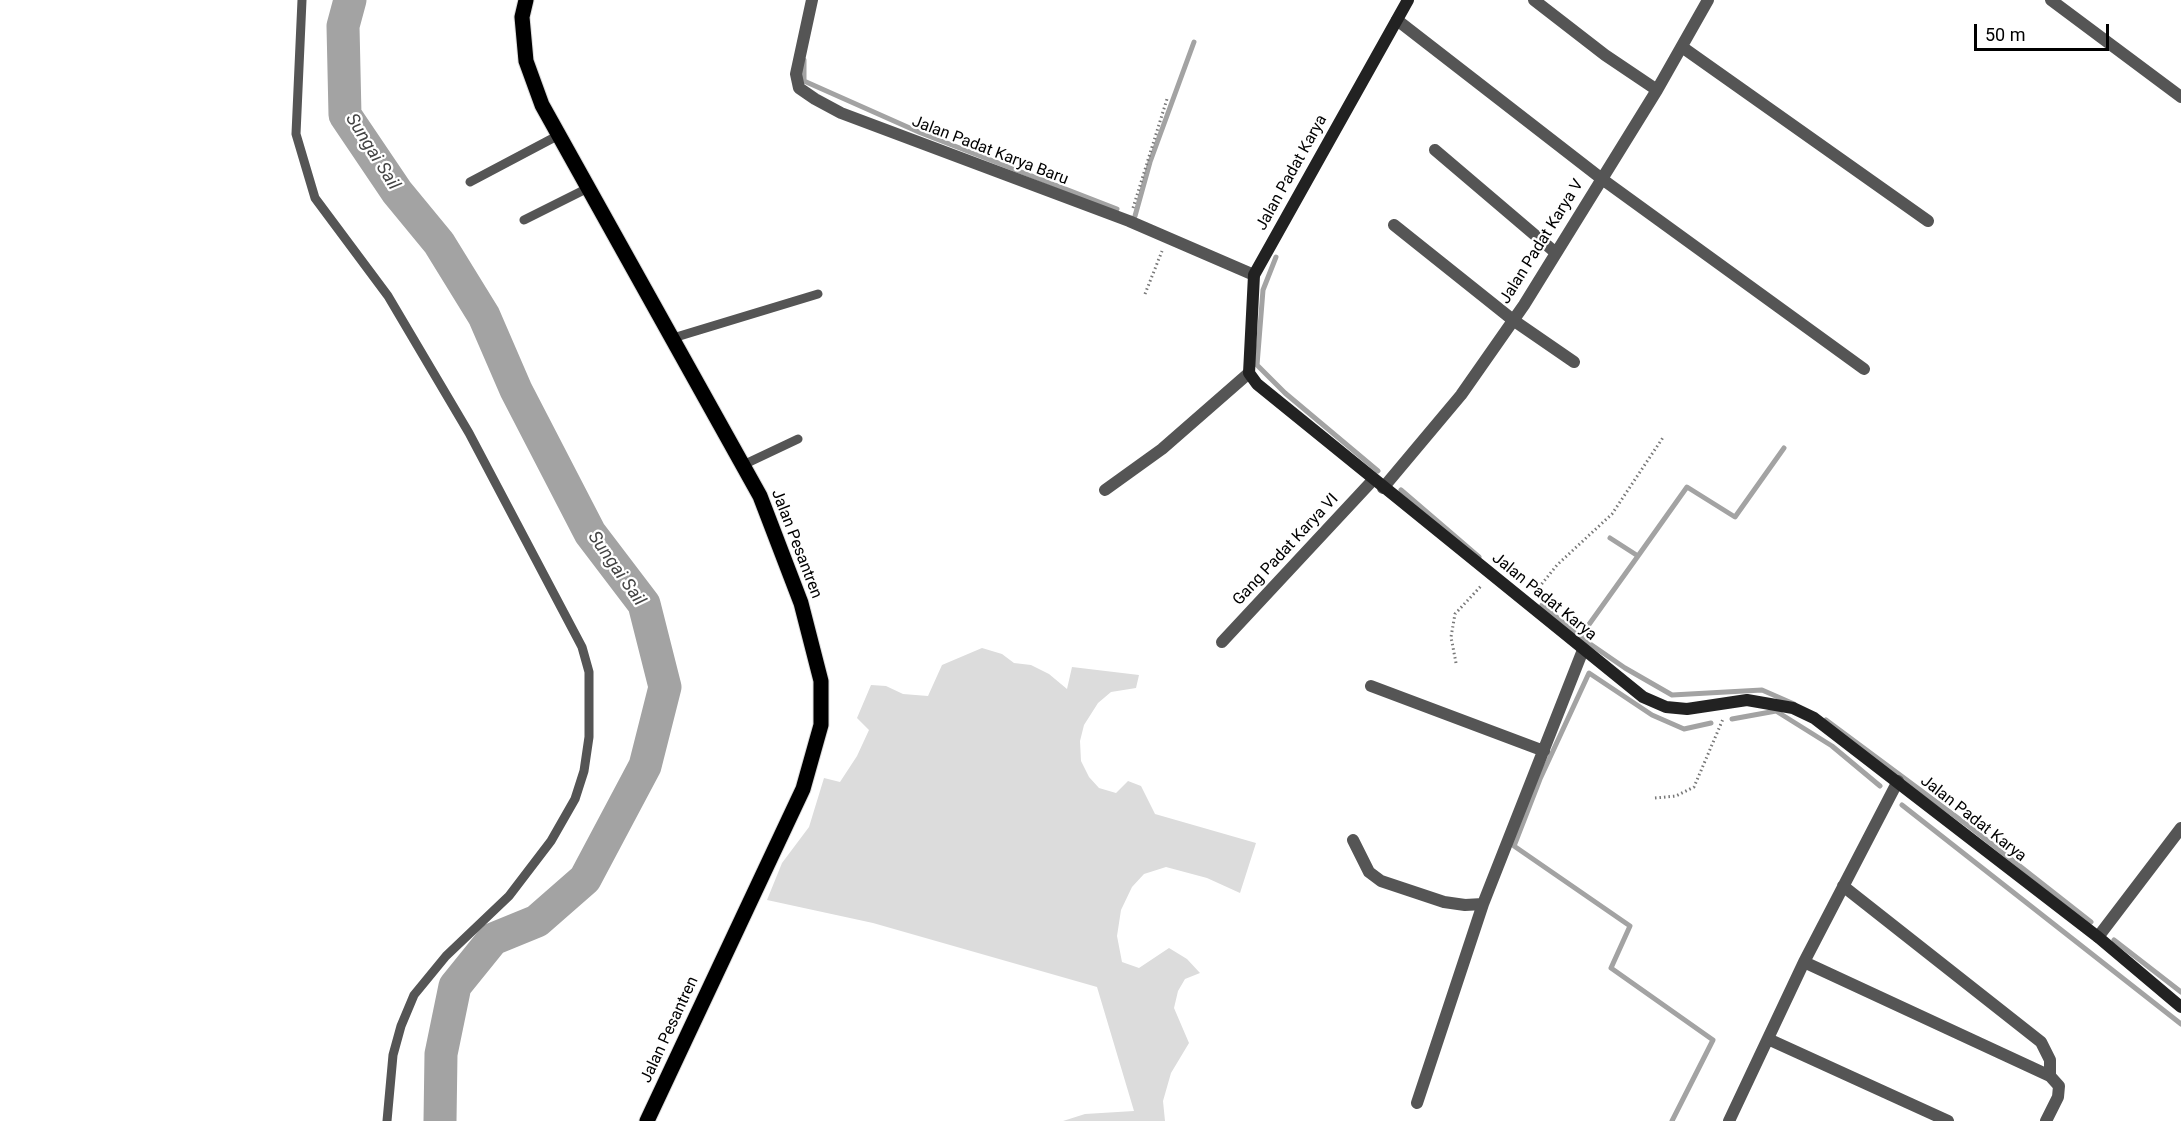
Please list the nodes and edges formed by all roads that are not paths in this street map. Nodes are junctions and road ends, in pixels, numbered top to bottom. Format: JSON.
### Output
{"nodes":[{"id":1,"x":302,"y":0,"type":"edge"},
{"id":2,"x":526,"y":0,"type":"edge"},
{"id":3,"x":812,"y":0,"type":"edge"},
{"id":4,"x":1408,"y":0,"type":"edge"},
{"id":5,"x":1534,"y":0,"type":"edge"},
{"id":6,"x":1708,"y":0,"type":"edge"},
{"id":7,"x":2053,"y":0,"type":"edge"},
{"id":8,"x":1397,"y":20,"type":"junction"},
{"id":9,"x":1682,"y":46,"type":"junction"},
{"id":10,"x":1657,"y":90,"type":"junction"},
{"id":11,"x":2181,"y":97,"type":"edge"},
{"id":12,"x":557,"y":136,"type":"junction"},
{"id":13,"x":1435,"y":150,"type":"dead end"},
{"id":14,"x":1602,"y":179,"type":"junction"},
{"id":15,"x":470,"y":182,"type":"dead end"},
{"id":16,"x":586,"y":189,"type":"junction"},
{"id":17,"x":524,"y":220,"type":"dead end"},
{"id":18,"x":1928,"y":221,"type":"dead end"},
{"id":19,"x":1394,"y":225,"type":"dead end"},
{"id":20,"x":1556,"y":253,"type":"junction"},
{"id":21,"x":1254,"y":275,"type":"junction"},
{"id":22,"x":818,"y":294,"type":"dead end"},
{"id":23,"x":1513,"y":320,"type":"junction"},
{"id":24,"x":673,"y":338,"type":"junction"},
{"id":25,"x":1574,"y":362,"type":"dead end"},
{"id":26,"x":1864,"y":369,"type":"dead end"},
{"id":27,"x":1250,"y":373,"type":"junction"},
{"id":28,"x":798,"y":440,"type":"dead end"},
{"id":29,"x":743,"y":465,"type":"junction"},
{"id":30,"x":1378,"y":484,"type":"junction"},
{"id":31,"x":1105,"y":490,"type":"dead end"},
{"id":32,"x":1222,"y":642,"type":"dead end"},
{"id":33,"x":1583,"y":650,"type":"junction"},
{"id":34,"x":1371,"y":686,"type":"dead end"},
{"id":35,"x":1544,"y":751,"type":"junction"},
{"id":36,"x":1898,"y":781,"type":"junction"},
{"id":37,"x":2181,"y":828,"type":"edge"},
{"id":38,"x":1353,"y":840,"type":"dead end"},
{"id":39,"x":1843,"y":886,"type":"junction"},
{"id":40,"x":1483,"y":904,"type":"junction"},
{"id":41,"x":2098,"y":937,"type":"junction"},
{"id":42,"x":1804,"y":962,"type":"junction"},
{"id":43,"x":2181,"y":1007,"type":"edge"},
{"id":44,"x":1768,"y":1040,"type":"junction"},
{"id":45,"x":2050,"y":1076,"type":"junction"},
{"id":46,"x":1417,"y":1103,"type":"dead end"},
{"id":47,"x":1734,"y":1120,"type":"edge"},
{"id":48,"x":387,"y":1121,"type":"edge"},
{"id":49,"x":647,"y":1121,"type":"edge"},
{"id":50,"x":1948,"y":1121,"type":"edge"},
{"id":51,"x":2046,"y":1121,"type":"edge"}],
"edges":[{"from":1,"to":48,"type":"lane"},
{"from":2,"to":12,"type":"main road","name":"Jalan Pesantren"},
{"from":3,"to":21,"type":"street","name":"Jalan Padat Karya Baru"},
{"from":4,"to":8,"type":"street","name":"Jalan Padat Karya"},
{"from":5,"to":10,"type":"street"},
{"from":6,"to":9,"type":"street","name":"Jalan Padat Karya V"},
{"from":7,"to":11,"type":"street"},
{"from":8,"to":14,"type":"street"},
{"from":8,"to":21,"type":"street","name":"Jalan Padat Karya"},
{"from":9,"to":10,"type":"street","name":"Jalan Padat Karya V"},
{"from":9,"to":18,"type":"street"},
{"from":10,"to":14,"type":"street","name":"Jalan Padat Karya V"},
{"from":12,"to":15,"type":"lane"},
{"from":12,"to":16,"type":"main road","name":"Jalan Pesantren"},
{"from":13,"to":20,"type":"street"},
{"from":14,"to":20,"type":"street","name":"Jalan Padat Karya V"},
{"from":14,"to":26,"type":"street"},
{"from":16,"to":17,"type":"lane"},
{"from":16,"to":24,"type":"main road","name":"Jalan Pesantren"},
{"from":19,"to":23,"type":"street"},
{"from":20,"to":23,"type":"street","name":"Jalan Padat Karya V"},
{"from":21,"to":27,"type":"street","name":"Jalan Padat Karya"},
{"from":22,"to":24,"type":"lane"},
{"from":23,"to":25,"type":"street"},
{"from":23,"to":30,"type":"street","name":"Jalan Padat Karya V"},
{"from":24,"to":29,"type":"main road","name":"Jalan Pesantren"},
{"from":27,"to":30,"type":"street","name":"Jalan Padat Karya"},
{"from":27,"to":31,"type":"street"},
{"from":28,"to":29,"type":"lane"},
{"from":29,"to":49,"type":"main road","name":"Jalan Pesantren"},
{"from":30,"to":32,"type":"street","name":"Gang Padat Karya VI"},
{"from":30,"to":33,"type":"street","name":"Jalan Padat Karya"},
{"from":33,"to":35,"type":"street"},
{"from":33,"to":36,"type":"street","name":"Jalan Padat Karya"},
{"from":34,"to":35,"type":"street"},
{"from":35,"to":40,"type":"street"},
{"from":36,"to":39,"type":"street"},
{"from":36,"to":41,"type":"street","name":"Jalan Padat Karya"},
{"from":37,"to":41,"type":"street"},
{"from":38,"to":40,"type":"street"},
{"from":39,"to":42,"type":"street"},
{"from":39,"to":45,"type":"street"},
{"from":40,"to":46,"type":"street"},
{"from":41,"to":43,"type":"street","name":"Jalan Padat Karya"},
{"from":42,"to":44,"type":"street"},
{"from":42,"to":45,"type":"street"},
{"from":44,"to":47,"type":"street"},
{"from":44,"to":50,"type":"street"},
{"from":45,"to":51,"type":"street"}]}
